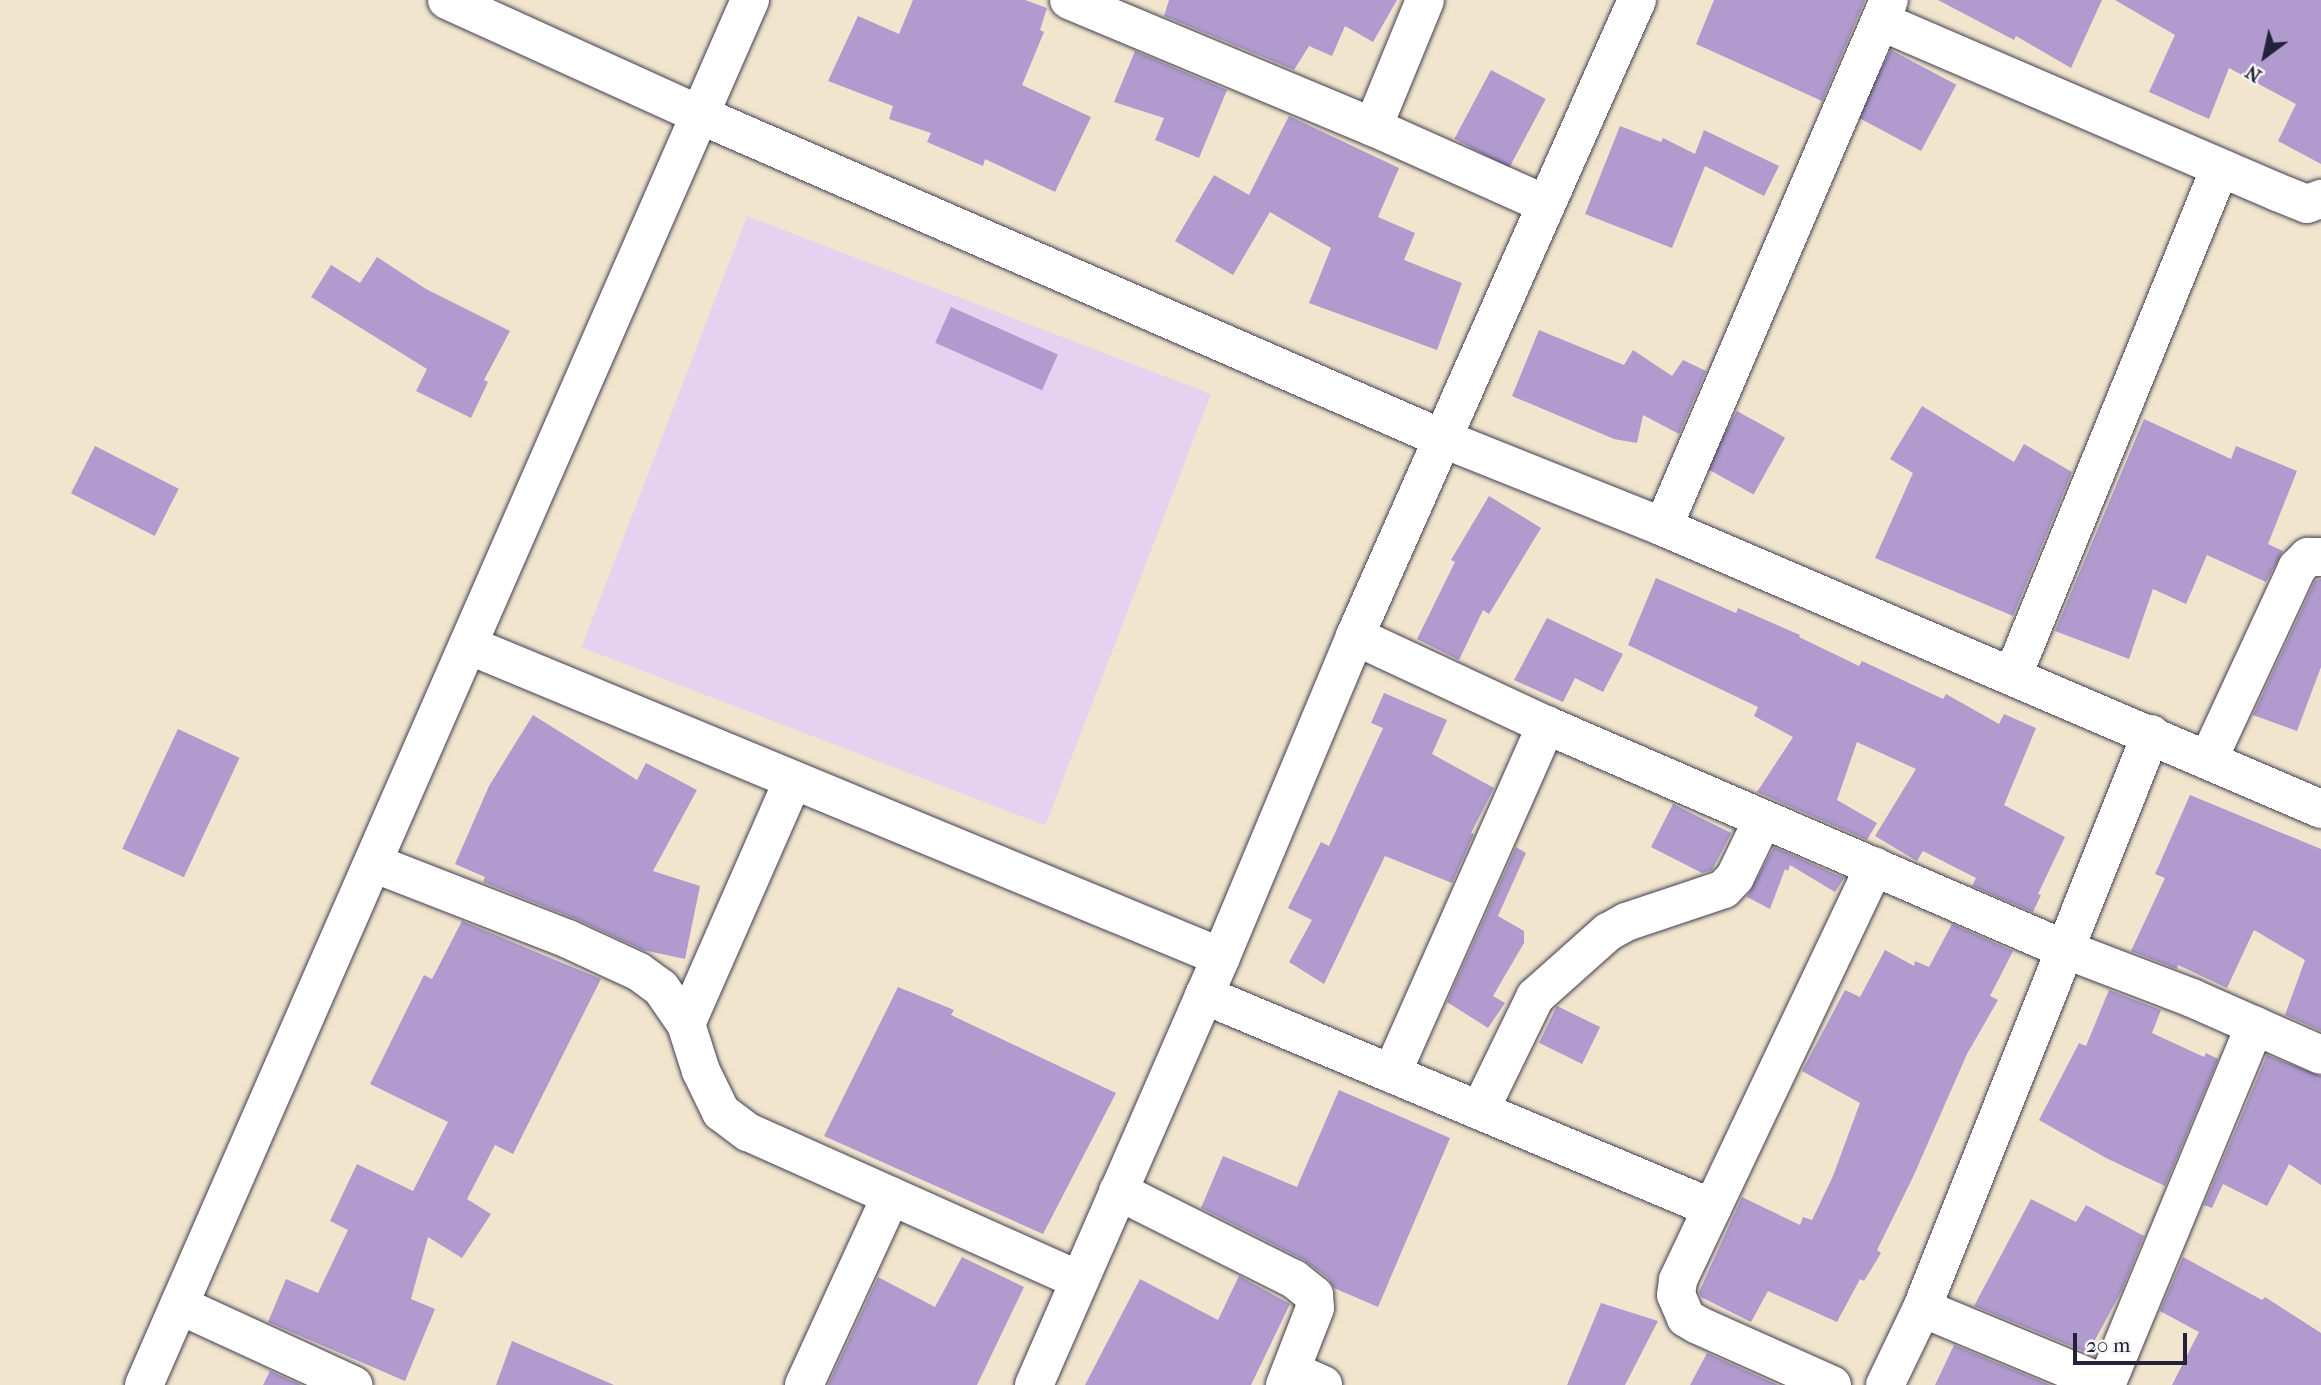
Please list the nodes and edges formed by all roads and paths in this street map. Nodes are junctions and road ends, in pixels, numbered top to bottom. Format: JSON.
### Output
{"nodes":[{"id":1,"x":447,"y":0,"type":"edge"},
{"id":2,"x":750,"y":0,"type":"edge"},
{"id":3,"x":1069,"y":0,"type":"edge"},
{"id":4,"x":1425,"y":0,"type":"edge"},
{"id":5,"x":1637,"y":0,"type":"edge"},
{"id":6,"x":1884,"y":10,"type":"edge"},
{"id":7,"x":700,"y":115,"type":"junction"},
{"id":8,"x":1373,"y":127,"type":"junction"},
{"id":9,"x":2220,"y":167,"type":"junction"},
{"id":10,"x":2321,"y":199,"type":"edge"},
{"id":11,"x":1545,"y":204,"type":"junction"},
{"id":12,"x":1441,"y":438,"type":"junction"},
{"id":13,"x":1663,"y":527,"type":"junction"},
{"id":14,"x":2321,"y":557,"type":"edge"},
{"id":15,"x":1355,"y":636,"type":"junction"},
{"id":16,"x":468,"y":645,"type":"junction"},
{"id":17,"x":2013,"y":676,"type":"junction"},
{"id":18,"x":1546,"y":725,"type":"junction"},
{"id":19,"x":2151,"y":734,"type":"junction"},
{"id":20,"x":2208,"y":760,"type":"junction"},
{"id":21,"x":793,"y":780,"type":"junction"},
{"id":22,"x":2321,"y":809,"type":"edge"},
{"id":23,"x":1763,"y":819,"type":"junction"},
{"id":24,"x":373,"y":863,"type":"junction"},
{"id":25,"x":1875,"y":866,"type":"junction"},
{"id":26,"x":2064,"y":949,"type":"junction"},
{"id":27,"x":1221,"y":957,"type":"junction"},
{"id":28,"x":1204,"y":995,"type":"junction"},
{"id":29,"x":686,"y":1024,"type":"junction"},
{"id":30,"x":2255,"y":1026,"type":"junction"},
{"id":31,"x":2321,"y":1055,"type":"edge"},
{"id":32,"x":1392,"y":1073,"type":"junction"},
{"id":33,"x":1480,"y":1110,"type":"junction"},
{"id":34,"x":1118,"y":1191,"type":"junction"},
{"id":35,"x":891,"y":1196,"type":"junction"},
{"id":36,"x":1712,"y":1208,"type":"junction"},
{"id":37,"x":1079,"y":1280,"type":"junction"},
{"id":38,"x":180,"y":1305,"type":"junction"},
{"id":39,"x":1922,"y":1308,"type":"junction"},
{"id":40,"x":1300,"y":1380,"type":"edge"},
{"id":41,"x":144,"y":1385,"type":"edge"},
{"id":42,"x":353,"y":1385,"type":"edge"},
{"id":43,"x":804,"y":1385,"type":"edge"},
{"id":44,"x":1034,"y":1385,"type":"edge"},
{"id":45,"x":1832,"y":1385,"type":"edge"},
{"id":46,"x":1885,"y":1385,"type":"edge"},
{"id":47,"x":2106,"y":1385,"type":"edge"}],
"edges":[{"from":1,"to":7,"type":"street"},
{"from":2,"to":7,"type":"street"},
{"from":3,"to":8,"type":"street"},
{"from":4,"to":8,"type":"street"},
{"from":5,"to":11,"type":"street"},
{"from":6,"to":9,"type":"street"},
{"from":6,"to":13,"type":"street"},
{"from":7,"to":12,"type":"street"},
{"from":7,"to":16,"type":"street"},
{"from":8,"to":11,"type":"street"},
{"from":9,"to":10,"type":"street"},
{"from":9,"to":17,"type":"street"},
{"from":11,"to":12,"type":"street"},
{"from":12,"to":13,"type":"street"},
{"from":12,"to":15,"type":"street"},
{"from":13,"to":17,"type":"street"},
{"from":14,"to":20,"type":"street"},
{"from":15,"to":18,"type":"street"},
{"from":15,"to":27,"type":"street"},
{"from":16,"to":21,"type":"street"},
{"from":16,"to":24,"type":"street"},
{"from":17,"to":19,"type":"street"},
{"from":18,"to":23,"type":"street"},
{"from":18,"to":32,"type":"street"},
{"from":19,"to":20,"type":"street"},
{"from":19,"to":26,"type":"street"},
{"from":20,"to":22,"type":"street"},
{"from":21,"to":27,"type":"street"},
{"from":21,"to":29,"type":"street"},
{"from":23,"to":25,"type":"street"},
{"from":23,"to":33,"type":"street"},
{"from":24,"to":29,"type":"street"},
{"from":24,"to":38,"type":"street"},
{"from":25,"to":26,"type":"street"},
{"from":25,"to":36,"type":"street"},
{"from":26,"to":30,"type":"street"},
{"from":26,"to":39,"type":"street"},
{"from":27,"to":28,"type":"street"},
{"from":28,"to":32,"type":"street"},
{"from":28,"to":34,"type":"street"},
{"from":29,"to":35,"type":"street"},
{"from":30,"to":31,"type":"street"},
{"from":30,"to":47,"type":"street"},
{"from":32,"to":33,"type":"street"},
{"from":33,"to":36,"type":"street"},
{"from":34,"to":37,"type":"street"},
{"from":34,"to":40,"type":"street"},
{"from":35,"to":37,"type":"street"},
{"from":35,"to":43,"type":"street"},
{"from":36,"to":45,"type":"street"},
{"from":37,"to":44,"type":"street"},
{"from":38,"to":41,"type":"street"},
{"from":38,"to":42,"type":"street"},
{"from":39,"to":46,"type":"street"},
{"from":39,"to":47,"type":"street"}]}
